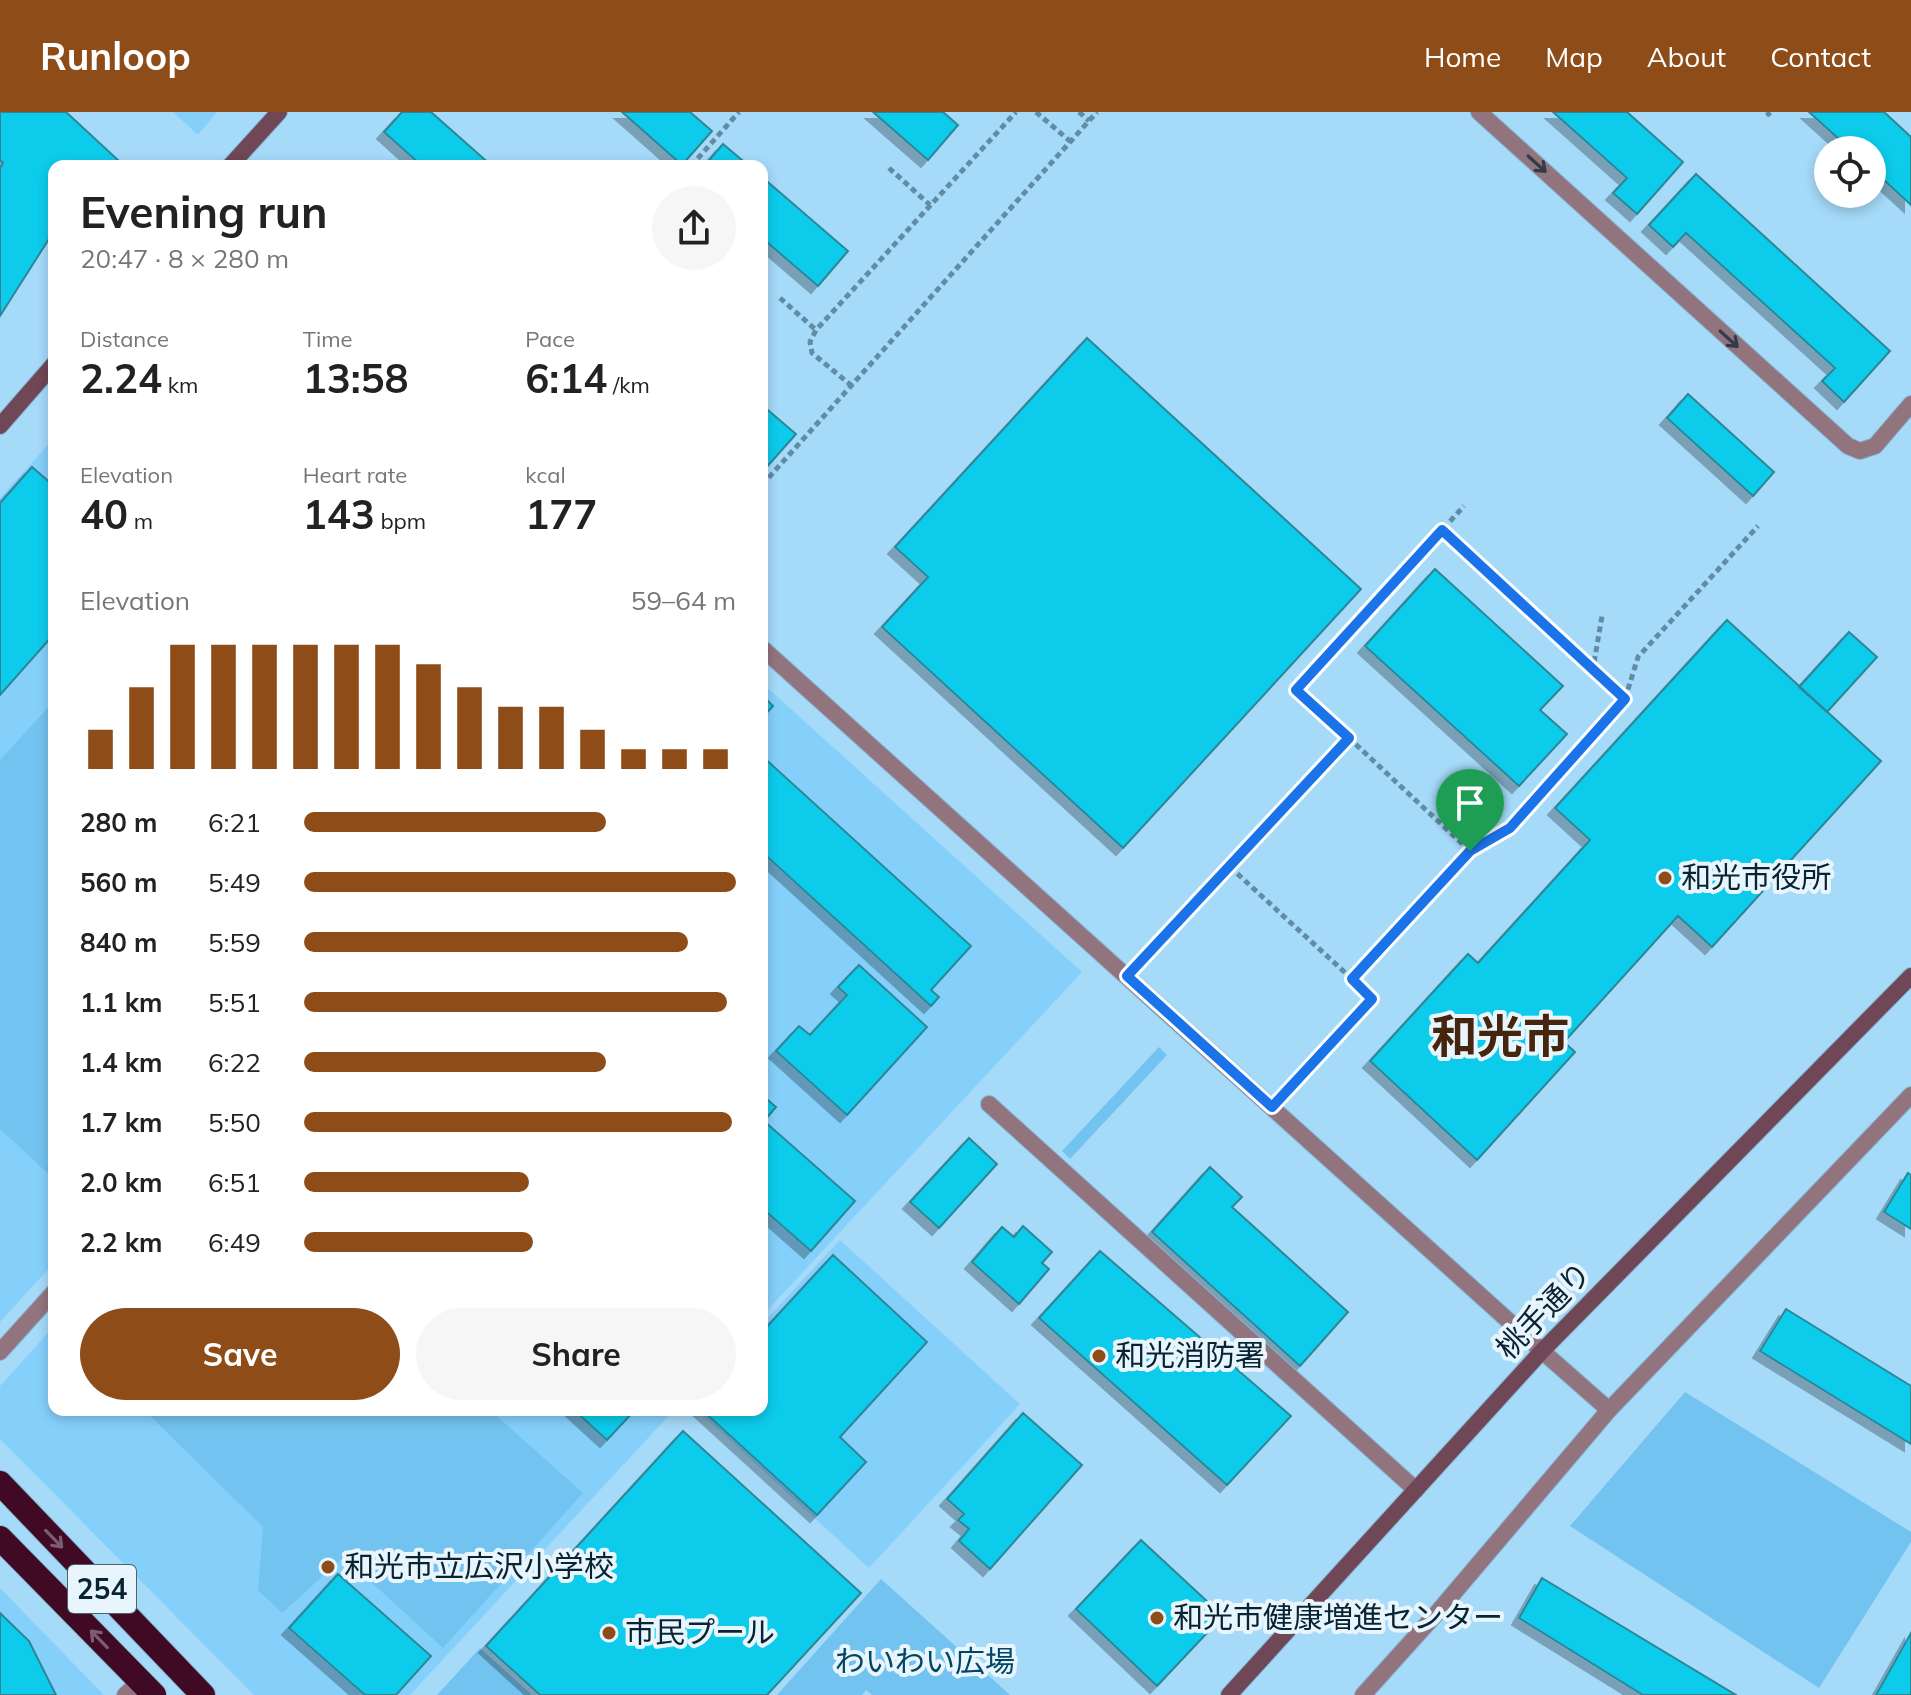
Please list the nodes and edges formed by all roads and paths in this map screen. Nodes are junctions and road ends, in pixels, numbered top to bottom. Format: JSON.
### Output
{"nodes":[{"id":1,"x":279,"y":112,"type":"edge"},
{"id":2,"x":739,"y":112,"type":"edge"},
{"id":3,"x":1016,"y":112,"type":"edge"},
{"id":4,"x":1036,"y":112,"type":"edge"},
{"id":5,"x":1079,"y":112,"type":"edge"},
{"id":6,"x":1097,"y":112,"type":"edge"},
{"id":7,"x":1479,"y":112,"type":"edge"},
{"id":8,"x":1089,"y":121,"type":"junction"},
{"id":9,"x":1071,"y":142,"type":"junction"},
{"id":10,"x":239,"y":160,"type":"edge"},
{"id":11,"x":696,"y":160,"type":"edge"},
{"id":12,"x":889,"y":168,"type":"dead end"},
{"id":13,"x":930,"y":205,"type":"junction"},
{"id":14,"x":780,"y":298,"type":"dead end"},
{"id":15,"x":816,"y":330,"type":"junction"},
{"id":16,"x":48,"y":371,"type":"edge"},
{"id":17,"x":852,"y":386,"type":"junction"},
{"id":18,"x":1911,"y":404,"type":"edge"},
{"id":19,"x":0,"y":426,"type":"edge"},
{"id":20,"x":768,"y":478,"type":"edge"},
{"id":21,"x":1464,"y":506,"type":"dead end"},
{"id":22,"x":1758,"y":526,"type":"dead end"},
{"id":23,"x":1442,"y":530,"type":"junction"},
{"id":24,"x":1602,"y":616,"type":"dead end"},
{"id":25,"x":768,"y":653,"type":"edge"},
{"id":26,"x":1593,"y":669,"type":"junction"},
{"id":27,"x":1625,"y":699,"type":"junction"},
{"id":28,"x":1349,"y":738,"type":"junction"},
{"id":29,"x":1470,"y":851,"type":"junction"},
{"id":30,"x":1229,"y":866,"type":"junction"},
{"id":31,"x":1127,"y":976,"type":"junction"},
{"id":32,"x":1911,"y":976,"type":"edge"},
{"id":33,"x":1352,"y":979,"type":"junction"},
{"id":34,"x":1911,"y":1095,"type":"edge"},
{"id":35,"x":989,"y":1104,"type":"dead end"},
{"id":36,"x":1272,"y":1107,"type":"junction"},
{"id":37,"x":48,"y":1299,"type":"edge"},
{"id":38,"x":1542,"y":1351,"type":"junction"},
{"id":39,"x":0,"y":1352,"type":"edge"},
{"id":40,"x":1609,"y":1410,"type":"junction"},
{"id":41,"x":0,"y":1483,"type":"edge"},
{"id":42,"x":1416,"y":1490,"type":"junction"},
{"id":43,"x":0,"y":1538,"type":"edge"},
{"id":44,"x":139,"y":1690,"type":"edge"},
{"id":45,"x":203,"y":1695,"type":"edge"},
{"id":46,"x":1229,"y":1695,"type":"edge"},
{"id":47,"x":1363,"y":1695,"type":"edge"}],
"edges":[{"from":1,"to":10,"type":"street"},
{"from":2,"to":11,"type":"path"},
{"from":3,"to":13,"type":"path"},
{"from":4,"to":9,"type":"path"},
{"from":5,"to":8,"type":"path"},
{"from":6,"to":8,"type":"path"},
{"from":7,"to":18,"type":"street","one_way":true},
{"from":8,"to":9,"type":"path"},
{"from":9,"to":17,"type":"path"},
{"from":12,"to":13,"type":"path"},
{"from":13,"to":15,"type":"path"},
{"from":14,"to":15,"type":"path"},
{"from":15,"to":17,"type":"path"},
{"from":16,"to":19,"type":"street"},
{"from":17,"to":20,"type":"path"},
{"from":21,"to":23,"type":"path"},
{"from":22,"to":27,"type":"path"},
{"from":23,"to":26,"type":"path"},
{"from":23,"to":28,"type":"path"},
{"from":24,"to":26,"type":"path"},
{"from":25,"to":31,"type":"street"},
{"from":26,"to":27,"type":"path"},
{"from":27,"to":29,"type":"path"},
{"from":28,"to":29,"type":"path"},
{"from":28,"to":30,"type":"path"},
{"from":29,"to":33,"type":"path"},
{"from":30,"to":31,"type":"path"},
{"from":30,"to":33,"type":"path"},
{"from":31,"to":36,"type":"street"},
{"from":32,"to":38,"type":"street","name":"桃手通り"},
{"from":33,"to":36,"type":"path"},
{"from":34,"to":40,"type":"street"},
{"from":35,"to":42,"type":"street"},
{"from":36,"to":38,"type":"street"},
{"from":37,"to":39,"type":"street"},
{"from":38,"to":40,"type":"street"},
{"from":38,"to":42,"type":"street","name":"桃手通り"},
{"from":40,"to":47,"type":"street"},
{"from":41,"to":45,"type":"highway","number":"254","one_way":true},
{"from":42,"to":46,"type":"street","name":"桃手通り"},
{"from":44,"to":43,"type":"highway","number":"254","one_way":true}]}
